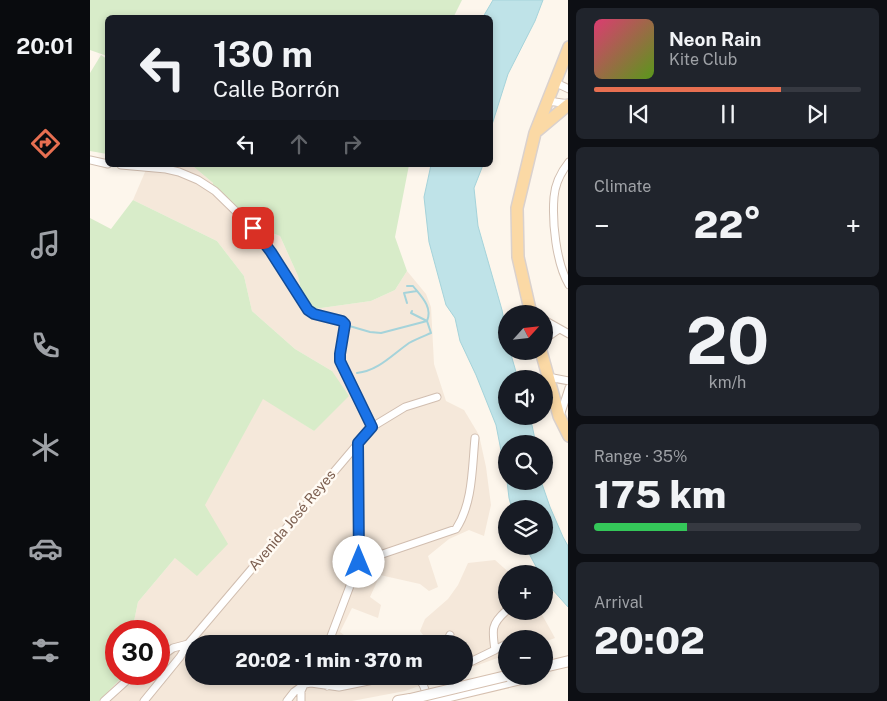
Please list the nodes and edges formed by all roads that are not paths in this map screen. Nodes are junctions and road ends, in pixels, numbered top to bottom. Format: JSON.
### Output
{"nodes":[{"id":1,"x":568,"y":47,"type":"edge"},
{"id":2,"x":563,"y":60,"type":"junction"},
{"id":3,"x":568,"y":76,"type":"edge"},
{"id":4,"x":554,"y":82,"type":"junction"},
{"id":5,"x":568,"y":89,"type":"edge"},
{"id":6,"x":548,"y":101,"type":"junction"},
{"id":7,"x":568,"y":105,"type":"edge"},
{"id":8,"x":536,"y":133,"type":"junction"},
{"id":9,"x":90,"y":160,"type":"edge"},
{"id":10,"x":568,"y":162,"type":"edge"},
{"id":11,"x":105,"y":163,"type":"edge"},
{"id":12,"x":138,"y":167,"type":"edge"},
{"id":13,"x":568,"y":285,"type":"edge"},
{"id":14,"x":529,"y":305,"type":"edge"},
{"id":15,"x":553,"y":325,"type":"edge"},
{"id":16,"x":559,"y":329,"type":"junction"},
{"id":17,"x":553,"y":333,"type":"edge"},
{"id":18,"x":568,"y":334,"type":"edge"},
{"id":19,"x":553,"y":378,"type":"edge"},
{"id":20,"x":568,"y":381,"type":"edge"},
{"id":21,"x":568,"y":388,"type":"edge"},
{"id":22,"x":553,"y":395,"type":"edge"},
{"id":23,"x":436,"y":397,"type":"dead end"},
{"id":24,"x":559,"y":416,"type":"junction"},
{"id":25,"x":372,"y":427,"type":"junction"},
{"id":26,"x":568,"y":436,"type":"edge"},
{"id":27,"x":475,"y":438,"type":"dead end"},
{"id":28,"x":358,"y":443,"type":"junction"},
{"id":29,"x":359,"y":562,"type":"junction"},
{"id":30,"x":498,"y":619,"type":"edge"},
{"id":31,"x":196,"y":635,"type":"edge"},
{"id":32,"x":331,"y":635,"type":"edge"},
{"id":33,"x":185,"y":645,"type":"edge"},
{"id":34,"x":498,"y":648,"type":"edge"},
{"id":35,"x":185,"y":649,"type":"edge"},
{"id":36,"x":495,"y":650,"type":"junction"},
{"id":37,"x":170,"y":651,"type":"edge"},
{"id":38,"x":473,"y":661,"type":"edge"},
{"id":39,"x":568,"y":661,"type":"edge"},
{"id":40,"x":553,"y":665,"type":"edge"},
{"id":41,"x":568,"y":668,"type":"edge"},
{"id":42,"x":553,"y":672,"type":"edge"},
{"id":43,"x":498,"y":678,"type":"edge"},
{"id":44,"x":498,"y":684,"type":"edge"},
{"id":45,"x":122,"y":685,"type":"edge"},
{"id":46,"x":304,"y":685,"type":"edge"},
{"id":47,"x":304,"y":685,"type":"edge"},
{"id":48,"x":316,"y":685,"type":"edge"},
{"id":49,"x":349,"y":685,"type":"edge"},
{"id":50,"x":423,"y":685,"type":"edge"},
{"id":51,"x":327,"y":686,"type":"joint"},
{"id":52,"x":104,"y":701,"type":"edge"},
{"id":53,"x":144,"y":701,"type":"edge"},
{"id":54,"x":287,"y":701,"type":"edge"},
{"id":55,"x":301,"y":701,"type":"edge"},
{"id":56,"x":398,"y":701,"type":"edge"},
{"id":57,"x":428,"y":701,"type":"edge"}],
"edges":[{"from":1,"to":2,"type":"main road"},
{"from":2,"to":3,"type":"main road"},
{"from":2,"to":4,"type":"main road"},
{"from":4,"to":5,"type":"street"},
{"from":4,"to":6,"type":"main road"},
{"from":6,"to":7,"type":"street"},
{"from":6,"to":8,"type":"main road"},
{"from":7,"to":8,"type":"main road"},
{"from":8,"to":14,"type":"main road"},
{"from":9,"to":11,"type":"street"},
{"from":10,"to":13,"type":"street"},
{"from":12,"to":25,"type":"street"},
{"from":15,"to":16,"type":"street"},
{"from":16,"to":17,"type":"street"},
{"from":16,"to":18,"type":"street"},
{"from":19,"to":20,"type":"street"},
{"from":21,"to":24,"type":"street"},
{"from":22,"to":24,"type":"main road"},
{"from":23,"to":25,"type":"street","name":"Avenida José Reyes"},
{"from":24,"to":26,"type":"main road"},
{"from":25,"to":28,"type":"street","name":"Avenida José Reyes"},
{"from":27,"to":29,"type":"street"},
{"from":28,"to":29,"type":"street"},
{"from":28,"to":31,"type":"street","name":"Avenida José Reyes"},
{"from":29,"to":32,"type":"street"},
{"from":30,"to":36,"type":"street"},
{"from":33,"to":37,"type":"street","name":"Avenida José Reyes"},
{"from":34,"to":36,"type":"street"},
{"from":35,"to":53,"type":"street"},
{"from":36,"to":38,"type":"street"},
{"from":39,"to":40,"type":"main road"},
{"from":41,"to":42,"type":"main road"},
{"from":43,"to":56,"type":"main road","bridge":true},
{"from":44,"to":57,"type":"main road"},
{"from":45,"to":52,"type":"street"},
{"from":46,"to":54,"type":"street"},
{"from":47,"to":55,"type":"street"},
{"from":48,"to":51,"type":"street"},
{"from":49,"to":51,"type":"street"},
{"from":50,"to":57,"type":"street"}]}
